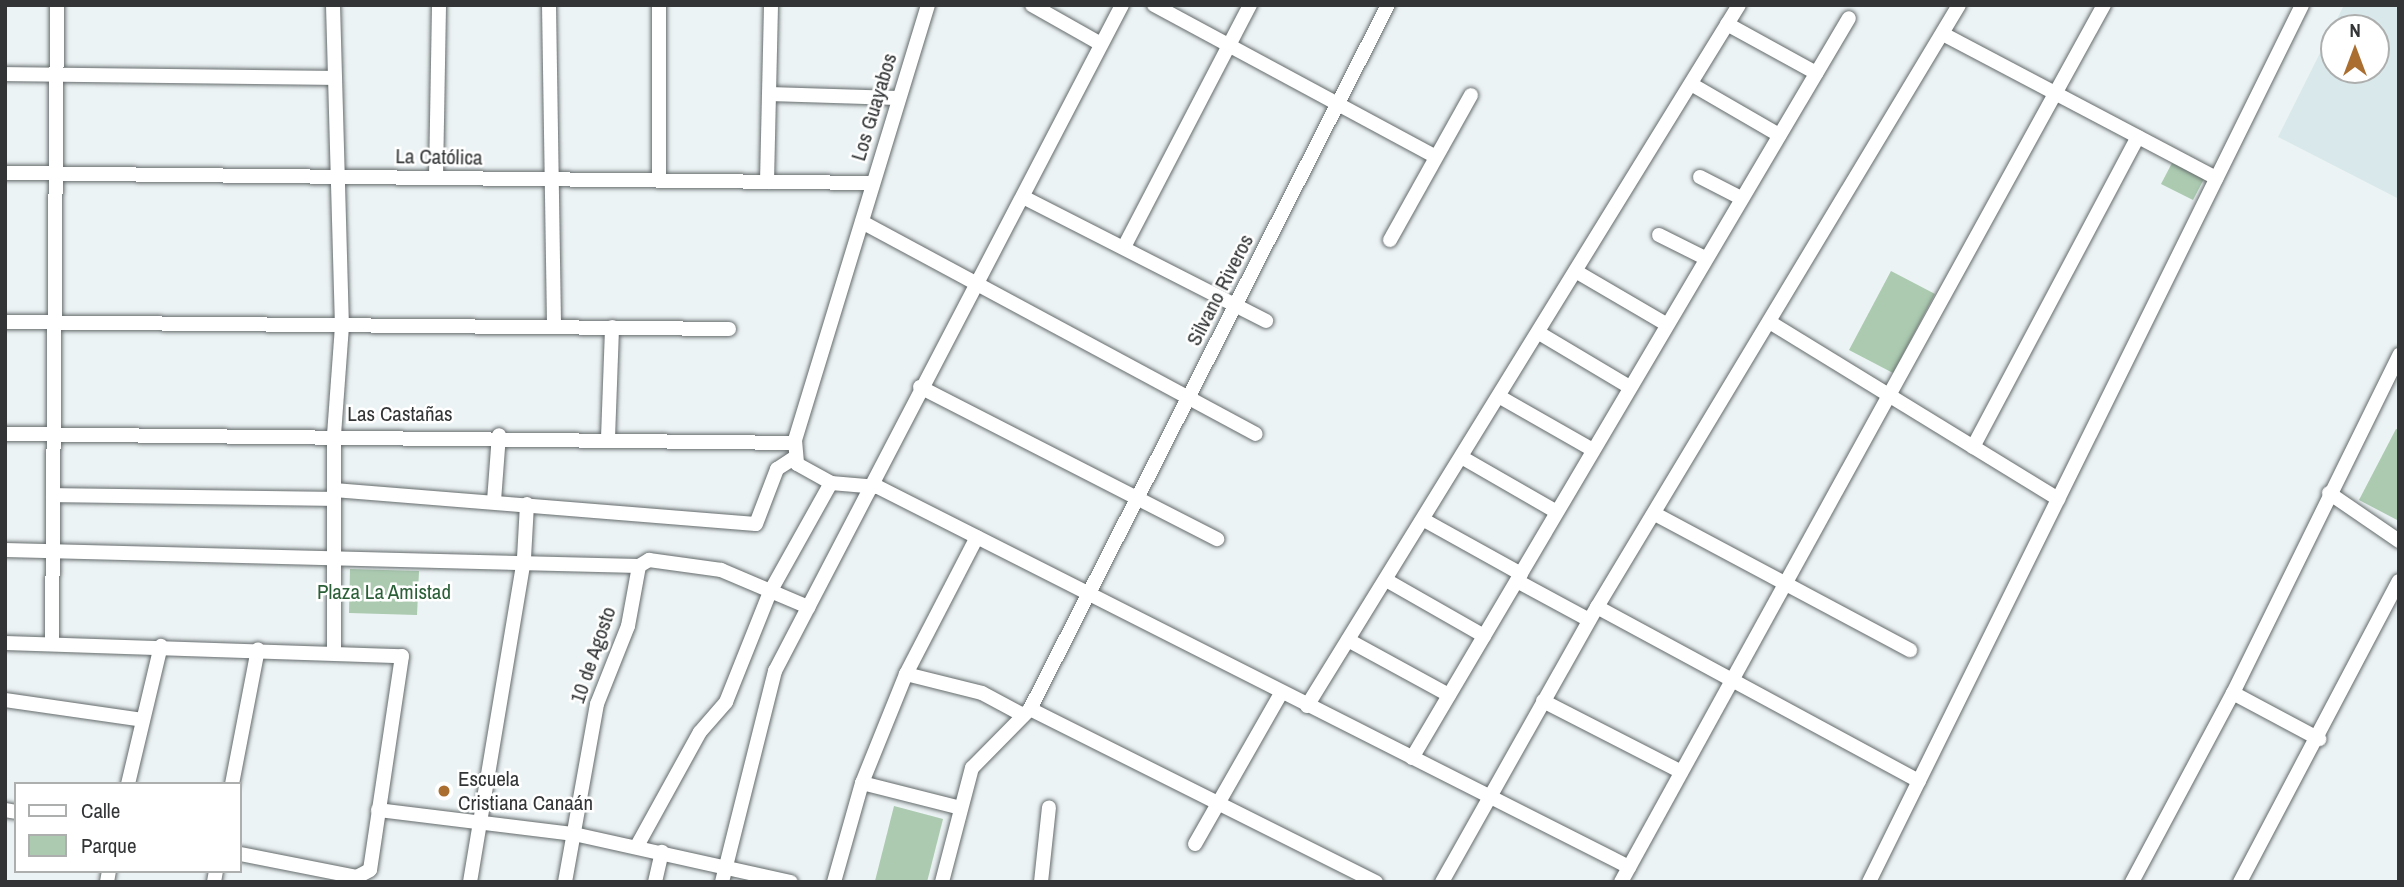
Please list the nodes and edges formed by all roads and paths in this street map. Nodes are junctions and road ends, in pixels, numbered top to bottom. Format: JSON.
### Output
{"nodes":[{"id":1,"x":57,"y":5,"type":"edge"},
{"id":2,"x":333,"y":5,"type":"edge"},
{"id":3,"x":439,"y":5,"type":"edge"},
{"id":4,"x":549,"y":5,"type":"edge"},
{"id":5,"x":659,"y":5,"type":"edge"},
{"id":6,"x":771,"y":5,"type":"edge"},
{"id":7,"x":1032,"y":5,"type":"edge"},
{"id":8,"x":1122,"y":5,"type":"edge"},
{"id":9,"x":1154,"y":5,"type":"edge"},
{"id":10,"x":1250,"y":5,"type":"edge"},
{"id":11,"x":1388,"y":5,"type":"edge"},
{"id":12,"x":1739,"y":5,"type":"edge"},
{"id":13,"x":1959,"y":5,"type":"edge"},
{"id":14,"x":2104,"y":5,"type":"edge"},
{"id":15,"x":2302,"y":5,"type":"edge"},
{"id":16,"x":921,"y":7,"type":"edge"},
{"id":17,"x":1849,"y":18,"type":"dead end"},
{"id":18,"x":1727,"y":24,"type":"junction"},
{"id":19,"x":1943,"y":34,"type":"junction"},
{"id":20,"x":1101,"y":44,"type":"junction"},
{"id":21,"x":1229,"y":46,"type":"junction"},
{"id":22,"x":1816,"y":73,"type":"junction"},
{"id":23,"x":5,"y":74,"type":"edge"},
{"id":24,"x":57,"y":75,"type":"junction"},
{"id":25,"x":333,"y":78,"type":"junction"},
{"id":26,"x":1691,"y":83,"type":"junction"},
{"id":27,"x":769,"y":94,"type":"junction"},
{"id":28,"x":2055,"y":94,"type":"junction"},
{"id":29,"x":1471,"y":95,"type":"dead end"},
{"id":30,"x":898,"y":98,"type":"junction"},
{"id":31,"x":1339,"y":104,"type":"junction"},
{"id":32,"x":1779,"y":135,"type":"junction"},
{"id":33,"x":2138,"y":136,"type":"junction"},
{"id":34,"x":1435,"y":156,"type":"junction"},
{"id":35,"x":5,"y":173,"type":"edge"},
{"id":36,"x":56,"y":173,"type":"junction"},
{"id":37,"x":333,"y":177,"type":"junction"},
{"id":38,"x":1700,"y":177,"type":"dead end"},
{"id":39,"x":436,"y":178,"type":"junction"},
{"id":40,"x":2217,"y":178,"type":"junction"},
{"id":41,"x":552,"y":180,"type":"junction"},
{"id":42,"x":659,"y":181,"type":"junction"},
{"id":43,"x":768,"y":182,"type":"junction"},
{"id":44,"x":873,"y":183,"type":"junction"},
{"id":45,"x":1023,"y":197,"type":"junction"},
{"id":46,"x":1741,"y":198,"type":"junction"},
{"id":47,"x":862,"y":222,"type":"junction"},
{"id":48,"x":1659,"y":235,"type":"dead end"},
{"id":49,"x":1390,"y":240,"type":"dead end"},
{"id":50,"x":1124,"y":247,"type":"junction"},
{"id":51,"x":1705,"y":258,"type":"junction"},
{"id":52,"x":1577,"y":272,"type":"junction"},
{"id":53,"x":974,"y":286,"type":"junction"},
{"id":54,"x":1236,"y":304,"type":"junction"},
{"id":55,"x":1266,"y":321,"type":"dead end"},
{"id":56,"x":5,"y":323,"type":"edge"},
{"id":57,"x":55,"y":323,"type":"junction"},
{"id":58,"x":1771,"y":323,"type":"junction"},
{"id":59,"x":1666,"y":324,"type":"junction"},
{"id":60,"x":342,"y":326,"type":"junction"},
{"id":61,"x":554,"y":327,"type":"junction"},
{"id":62,"x":612,"y":327,"type":"junction"},
{"id":63,"x":729,"y":329,"type":"dead end"},
{"id":64,"x":1539,"y":333,"type":"junction"},
{"id":65,"x":2399,"y":355,"type":"edge"},
{"id":66,"x":1628,"y":386,"type":"junction"},
{"id":67,"x":920,"y":387,"type":"junction"},
{"id":68,"x":1890,"y":396,"type":"junction"},
{"id":69,"x":1500,"y":397,"type":"junction"},
{"id":70,"x":1187,"y":398,"type":"junction"},
{"id":71,"x":5,"y":434,"type":"edge"},
{"id":72,"x":54,"y":435,"type":"junction"},
{"id":73,"x":334,"y":435,"type":"junction"},
{"id":74,"x":499,"y":435,"type":"junction"},
{"id":75,"x":1256,"y":435,"type":"dead end"},
{"id":76,"x":608,"y":438,"type":"junction"},
{"id":77,"x":1973,"y":447,"type":"junction"},
{"id":78,"x":1591,"y":449,"type":"junction"},
{"id":79,"x":795,"y":450,"type":"junction"},
{"id":80,"x":1463,"y":458,"type":"junction"},
{"id":81,"x":831,"y":483,"type":"junction"},
{"id":82,"x":867,"y":486,"type":"junction"},
{"id":83,"x":334,"y":494,"type":"junction"},
{"id":84,"x":2329,"y":494,"type":"junction"},
{"id":85,"x":53,"y":495,"type":"junction"},
{"id":86,"x":1136,"y":498,"type":"junction"},
{"id":87,"x":2058,"y":499,"type":"junction"},
{"id":88,"x":495,"y":501,"type":"junction"},
{"id":89,"x":527,"y":504,"type":"junction"},
{"id":90,"x":1557,"y":512,"type":"junction"},
{"id":91,"x":1657,"y":515,"type":"junction"},
{"id":92,"x":1424,"y":520,"type":"junction"},
{"id":93,"x":977,"y":537,"type":"junction"},
{"id":94,"x":1217,"y":539,"type":"dead end"},
{"id":95,"x":2399,"y":541,"type":"edge"},
{"id":96,"x":5,"y":550,"type":"edge"},
{"id":97,"x":53,"y":550,"type":"junction"},
{"id":98,"x":333,"y":555,"type":"junction"},
{"id":99,"x":524,"y":558,"type":"junction"},
{"id":100,"x":639,"y":566,"type":"junction"},
{"id":101,"x":1519,"y":578,"type":"junction"},
{"id":102,"x":1386,"y":580,"type":"junction"},
{"id":103,"x":2399,"y":582,"type":"edge"},
{"id":104,"x":1786,"y":584,"type":"junction"},
{"id":105,"x":771,"y":592,"type":"junction"},
{"id":106,"x":1086,"y":592,"type":"junction"},
{"id":107,"x":808,"y":607,"type":"junction"},
{"id":108,"x":1593,"y":614,"type":"junction"},
{"id":109,"x":1484,"y":636,"type":"junction"},
{"id":110,"x":1348,"y":640,"type":"junction"},
{"id":111,"x":52,"y":642,"type":"junction"},
{"id":112,"x":5,"y":643,"type":"edge"},
{"id":113,"x":160,"y":646,"type":"junction"},
{"id":114,"x":258,"y":649,"type":"junction"},
{"id":115,"x":1910,"y":650,"type":"dead end"},
{"id":116,"x":334,"y":652,"type":"junction"},
{"id":117,"x":906,"y":674,"type":"junction"},
{"id":118,"x":1734,"y":680,"type":"junction"},
{"id":119,"x":1281,"y":693,"type":"junction"},
{"id":120,"x":2233,"y":694,"type":"junction"},
{"id":121,"x":1449,"y":695,"type":"junction"},
{"id":122,"x":5,"y":700,"type":"edge"},
{"id":123,"x":1543,"y":701,"type":"junction"},
{"id":124,"x":1307,"y":706,"type":"junction"},
{"id":125,"x":1027,"y":712,"type":"junction"},
{"id":126,"x":143,"y":720,"type":"junction"},
{"id":127,"x":2319,"y":739,"type":"junction"},
{"id":128,"x":1412,"y":758,"type":"junction"},
{"id":129,"x":1680,"y":771,"type":"junction"},
{"id":130,"x":1919,"y":781,"type":"junction"},
{"id":131,"x":128,"y":782,"type":"edge"},
{"id":132,"x":232,"y":782,"type":"edge"},
{"id":133,"x":862,"y":783,"type":"junction"},
{"id":134,"x":1492,"y":795,"type":"junction"},
{"id":135,"x":1219,"y":803,"type":"junction"},
{"id":136,"x":1049,"y":807,"type":"dead end"},
{"id":137,"x":961,"y":808,"type":"junction"},
{"id":138,"x":378,"y":810,"type":"junction"},
{"id":139,"x":481,"y":822,"type":"junction"},
{"id":140,"x":574,"y":834,"type":"junction"},
{"id":141,"x":1195,"y":845,"type":"dead end"},
{"id":142,"x":637,"y":846,"type":"junction"},
{"id":143,"x":662,"y":852,"type":"junction"},
{"id":144,"x":242,"y":854,"type":"edge"},
{"id":145,"x":1629,"y":867,"type":"junction"},
{"id":146,"x":724,"y":874,"type":"edge"},
{"id":147,"x":470,"y":882,"type":"edge"},
{"id":148,"x":565,"y":882,"type":"edge"},
{"id":149,"x":656,"y":882,"type":"edge"},
{"id":150,"x":791,"y":882,"type":"edge"},
{"id":151,"x":834,"y":882,"type":"edge"},
{"id":152,"x":942,"y":882,"type":"edge"},
{"id":153,"x":1041,"y":882,"type":"edge"},
{"id":154,"x":1376,"y":882,"type":"edge"},
{"id":155,"x":1441,"y":882,"type":"edge"},
{"id":156,"x":1621,"y":882,"type":"edge"},
{"id":157,"x":1869,"y":882,"type":"edge"},
{"id":158,"x":2132,"y":882,"type":"edge"},
{"id":159,"x":2240,"y":882,"type":"edge"}],
"edges":[{"from":1,"to":24,"type":"street"},
{"from":2,"to":25,"type":"street"},
{"from":3,"to":39,"type":"street"},
{"from":4,"to":41,"type":"street"},
{"from":5,"to":42,"type":"street"},
{"from":6,"to":27,"type":"street"},
{"from":7,"to":20,"type":"street"},
{"from":8,"to":20,"type":"street"},
{"from":9,"to":21,"type":"street"},
{"from":10,"to":21,"type":"street"},
{"from":11,"to":31,"type":"street","name":"Silvano Riveros"},
{"from":12,"to":18,"type":"street"},
{"from":13,"to":19,"type":"street"},
{"from":14,"to":28,"type":"street"},
{"from":15,"to":40,"type":"street"},
{"from":16,"to":30,"type":"street","name":"Los Guayabos"},
{"from":17,"to":22,"type":"street"},
{"from":18,"to":22,"type":"street"},
{"from":18,"to":26,"type":"street"},
{"from":19,"to":28,"type":"street"},
{"from":19,"to":58,"type":"street"},
{"from":20,"to":45,"type":"street"},
{"from":21,"to":31,"type":"street"},
{"from":21,"to":50,"type":"street"},
{"from":22,"to":32,"type":"street"},
{"from":23,"to":24,"type":"street"},
{"from":24,"to":25,"type":"street"},
{"from":24,"to":36,"type":"street"},
{"from":25,"to":37,"type":"street"},
{"from":26,"to":32,"type":"street"},
{"from":26,"to":52,"type":"street"},
{"from":27,"to":30,"type":"street"},
{"from":27,"to":43,"type":"street"},
{"from":28,"to":33,"type":"street"},
{"from":28,"to":68,"type":"street"},
{"from":29,"to":34,"type":"street"},
{"from":30,"to":44,"type":"street","name":"Los Guayabos"},
{"from":31,"to":34,"type":"street"},
{"from":31,"to":54,"type":"street","name":"Silvano Riveros"},
{"from":32,"to":46,"type":"street"},
{"from":33,"to":40,"type":"street"},
{"from":33,"to":77,"type":"street"},
{"from":34,"to":49,"type":"street"},
{"from":35,"to":36,"type":"street","name":"La Católica"},
{"from":36,"to":37,"type":"street","name":"La Católica"},
{"from":36,"to":57,"type":"street"},
{"from":37,"to":39,"type":"street","name":"La Católica"},
{"from":37,"to":60,"type":"street"},
{"from":38,"to":46,"type":"street"},
{"from":39,"to":41,"type":"street","name":"La Católica"},
{"from":40,"to":87,"type":"street"},
{"from":41,"to":42,"type":"street","name":"La Católica"},
{"from":41,"to":61,"type":"street"},
{"from":42,"to":43,"type":"street","name":"La Católica"},
{"from":43,"to":44,"type":"street","name":"La Católica"},
{"from":44,"to":47,"type":"street","name":"Los Guayabos"},
{"from":45,"to":50,"type":"street"},
{"from":45,"to":53,"type":"street"},
{"from":46,"to":51,"type":"street"},
{"from":47,"to":53,"type":"street"},
{"from":47,"to":79,"type":"street","name":"Los Guayabos"},
{"from":48,"to":51,"type":"street"},
{"from":50,"to":54,"type":"street"},
{"from":51,"to":59,"type":"street"},
{"from":52,"to":59,"type":"street"},
{"from":52,"to":64,"type":"street"},
{"from":53,"to":67,"type":"street"},
{"from":53,"to":70,"type":"street"},
{"from":54,"to":55,"type":"street"},
{"from":54,"to":70,"type":"street","name":"Silvano Riveros"},
{"from":56,"to":57,"type":"street"},
{"from":57,"to":60,"type":"street"},
{"from":57,"to":72,"type":"street"},
{"from":58,"to":68,"type":"street"},
{"from":58,"to":91,"type":"street"},
{"from":59,"to":66,"type":"street"},
{"from":60,"to":61,"type":"street"},
{"from":60,"to":73,"type":"street"},
{"from":61,"to":62,"type":"street"},
{"from":62,"to":63,"type":"street"},
{"from":62,"to":76,"type":"street"},
{"from":64,"to":66,"type":"street"},
{"from":64,"to":69,"type":"street"},
{"from":65,"to":84,"type":"street"},
{"from":66,"to":78,"type":"street"},
{"from":67,"to":82,"type":"street"},
{"from":67,"to":86,"type":"street"},
{"from":68,"to":77,"type":"street"},
{"from":68,"to":104,"type":"street"},
{"from":69,"to":78,"type":"street"},
{"from":69,"to":80,"type":"street"},
{"from":70,"to":75,"type":"street"},
{"from":70,"to":86,"type":"street","name":"Silvano Riveros"},
{"from":71,"to":72,"type":"street","name":"Las Castañas"},
{"from":72,"to":73,"type":"street","name":"Las Castañas"},
{"from":72,"to":85,"type":"street"},
{"from":73,"to":74,"type":"street","name":"Las Castañas"},
{"from":73,"to":83,"type":"street"},
{"from":74,"to":76,"type":"street","name":"Las Castañas"},
{"from":74,"to":88,"type":"street"},
{"from":76,"to":79,"type":"street","name":"Las Castañas"},
{"from":77,"to":87,"type":"street"},
{"from":78,"to":90,"type":"street"},
{"from":79,"to":81,"type":"street"},
{"from":79,"to":89,"type":"street"},
{"from":80,"to":90,"type":"street"},
{"from":80,"to":92,"type":"street"},
{"from":81,"to":82,"type":"street"},
{"from":81,"to":105,"type":"street"},
{"from":82,"to":93,"type":"street"},
{"from":82,"to":107,"type":"street"},
{"from":83,"to":85,"type":"street"},
{"from":83,"to":88,"type":"street"},
{"from":83,"to":98,"type":"street"},
{"from":84,"to":95,"type":"street"},
{"from":84,"to":120,"type":"street"},
{"from":85,"to":97,"type":"street"},
{"from":86,"to":94,"type":"street"},
{"from":86,"to":106,"type":"street","name":"Silvano Riveros"},
{"from":87,"to":130,"type":"street"},
{"from":88,"to":89,"type":"street"},
{"from":89,"to":99,"type":"street"},
{"from":90,"to":101,"type":"street"},
{"from":91,"to":104,"type":"street"},
{"from":91,"to":108,"type":"street"},
{"from":92,"to":101,"type":"street"},
{"from":92,"to":102,"type":"street"},
{"from":93,"to":106,"type":"street"},
{"from":93,"to":117,"type":"street"},
{"from":96,"to":97,"type":"street"},
{"from":97,"to":98,"type":"street"},
{"from":97,"to":111,"type":"street"},
{"from":98,"to":99,"type":"street"},
{"from":98,"to":116,"type":"street"},
{"from":99,"to":100,"type":"street"},
{"from":99,"to":139,"type":"street"},
{"from":100,"to":105,"type":"street"},
{"from":100,"to":140,"type":"street","name":"10 de Agosto"},
{"from":101,"to":108,"type":"street"},
{"from":101,"to":109,"type":"street"},
{"from":102,"to":109,"type":"street"},
{"from":102,"to":110,"type":"street"},
{"from":103,"to":127,"type":"street"},
{"from":104,"to":115,"type":"street"},
{"from":104,"to":118,"type":"street"},
{"from":105,"to":107,"type":"street"},
{"from":105,"to":142,"type":"street"},
{"from":106,"to":119,"type":"street"},
{"from":106,"to":125,"type":"street","name":"Silvano Riveros"},
{"from":107,"to":146,"type":"street"},
{"from":108,"to":118,"type":"street"},
{"from":108,"to":123,"type":"street"},
{"from":109,"to":121,"type":"street"},
{"from":110,"to":121,"type":"street"},
{"from":110,"to":124,"type":"street"},
{"from":111,"to":112,"type":"street"},
{"from":111,"to":113,"type":"street"},
{"from":113,"to":114,"type":"street"},
{"from":113,"to":126,"type":"street"},
{"from":114,"to":116,"type":"street"},
{"from":114,"to":132,"type":"street"},
{"from":116,"to":138,"type":"street"},
{"from":117,"to":125,"type":"street"},
{"from":117,"to":133,"type":"street"},
{"from":118,"to":129,"type":"street"},
{"from":118,"to":130,"type":"street"},
{"from":119,"to":124,"type":"street"},
{"from":119,"to":135,"type":"street"},
{"from":120,"to":127,"type":"street"},
{"from":120,"to":158,"type":"street"},
{"from":121,"to":128,"type":"street"},
{"from":122,"to":126,"type":"street"},
{"from":123,"to":129,"type":"street"},
{"from":123,"to":134,"type":"street"},
{"from":124,"to":128,"type":"street"},
{"from":125,"to":135,"type":"street"},
{"from":125,"to":137,"type":"street","name":"Silvano Riveros"},
{"from":126,"to":131,"type":"street"},
{"from":127,"to":159,"type":"street"},
{"from":128,"to":134,"type":"street"},
{"from":129,"to":145,"type":"street"},
{"from":130,"to":157,"type":"street"},
{"from":133,"to":137,"type":"street"},
{"from":133,"to":151,"type":"street"},
{"from":134,"to":145,"type":"street"},
{"from":134,"to":155,"type":"street"},
{"from":135,"to":141,"type":"street"},
{"from":135,"to":154,"type":"street"},
{"from":136,"to":153,"type":"street"},
{"from":137,"to":152,"type":"street","name":"Silvano Riveros"},
{"from":138,"to":139,"type":"street"},
{"from":138,"to":144,"type":"street"},
{"from":139,"to":140,"type":"street"},
{"from":139,"to":147,"type":"street"},
{"from":140,"to":142,"type":"street"},
{"from":140,"to":148,"type":"street","name":"10 de Agosto"},
{"from":142,"to":143,"type":"street"},
{"from":143,"to":146,"type":"street"},
{"from":143,"to":149,"type":"street"},
{"from":145,"to":156,"type":"street"},
{"from":146,"to":150,"type":"street"}]}
